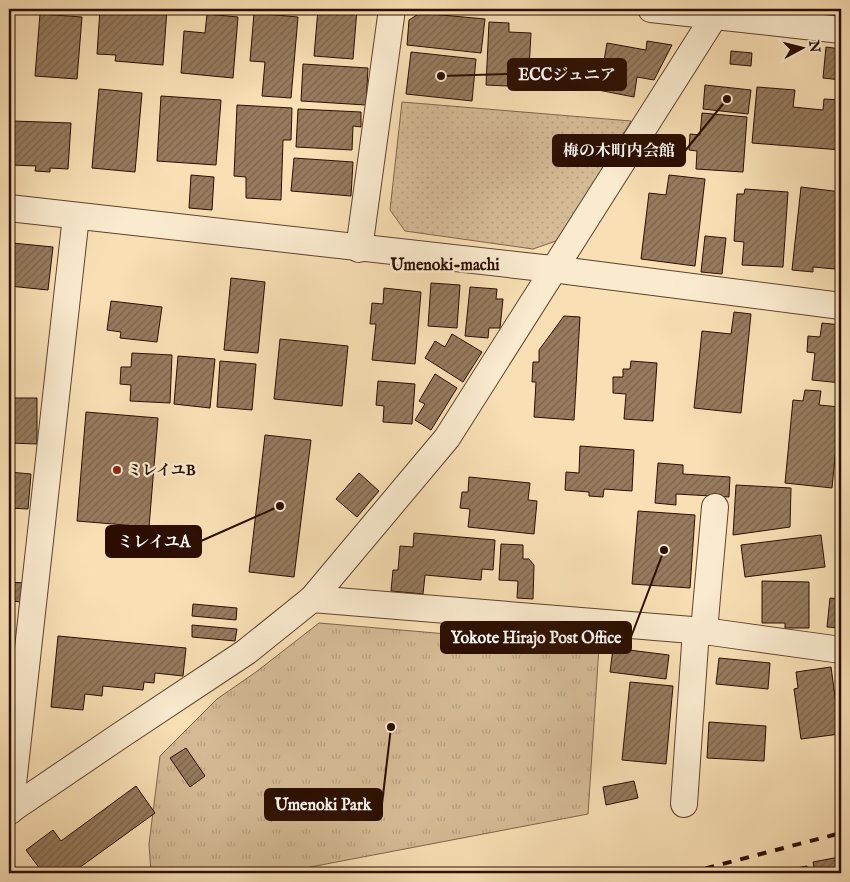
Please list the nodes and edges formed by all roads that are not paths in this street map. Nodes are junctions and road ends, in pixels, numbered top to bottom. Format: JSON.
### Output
{"nodes":[{"id":1,"x":392,"y":9,"type":"edge"},
{"id":2,"x":651,"y":9,"type":"edge"},
{"id":3,"x":717,"y":12,"type":"edge"},
{"id":4,"x":841,"y":30,"type":"edge"},
{"id":5,"x":9,"y":208,"type":"edge"},
{"id":6,"x":76,"y":216,"type":"junction"},
{"id":7,"x":359,"y":249,"type":"junction"},
{"id":8,"x":552,"y":269,"type":"junction"},
{"id":9,"x":841,"y":306,"type":"edge"},
{"id":10,"x":715,"y":507,"type":"dead end"},
{"id":11,"x":312,"y":599,"type":"junction"},
{"id":12,"x":700,"y":630,"type":"junction"},
{"id":13,"x":841,"y":650,"type":"edge"},
{"id":14,"x":684,"y":804,"type":"dead end"},
{"id":15,"x":9,"y":811,"type":"edge"}],
"edges":[{"from":1,"to":7,"type":"street"},
{"from":2,"to":3,"type":"street"},
{"from":3,"to":4,"type":"street"},
{"from":3,"to":8,"type":"street"},
{"from":5,"to":6,"type":"street"},
{"from":6,"to":7,"type":"street"},
{"from":6,"to":15,"type":"street"},
{"from":7,"to":8,"type":"street"},
{"from":8,"to":9,"type":"street"},
{"from":8,"to":11,"type":"street"},
{"from":10,"to":12,"type":"street"},
{"from":11,"to":12,"type":"street"},
{"from":11,"to":15,"type":"street"},
{"from":12,"to":13,"type":"street"},
{"from":12,"to":14,"type":"street"}]}
